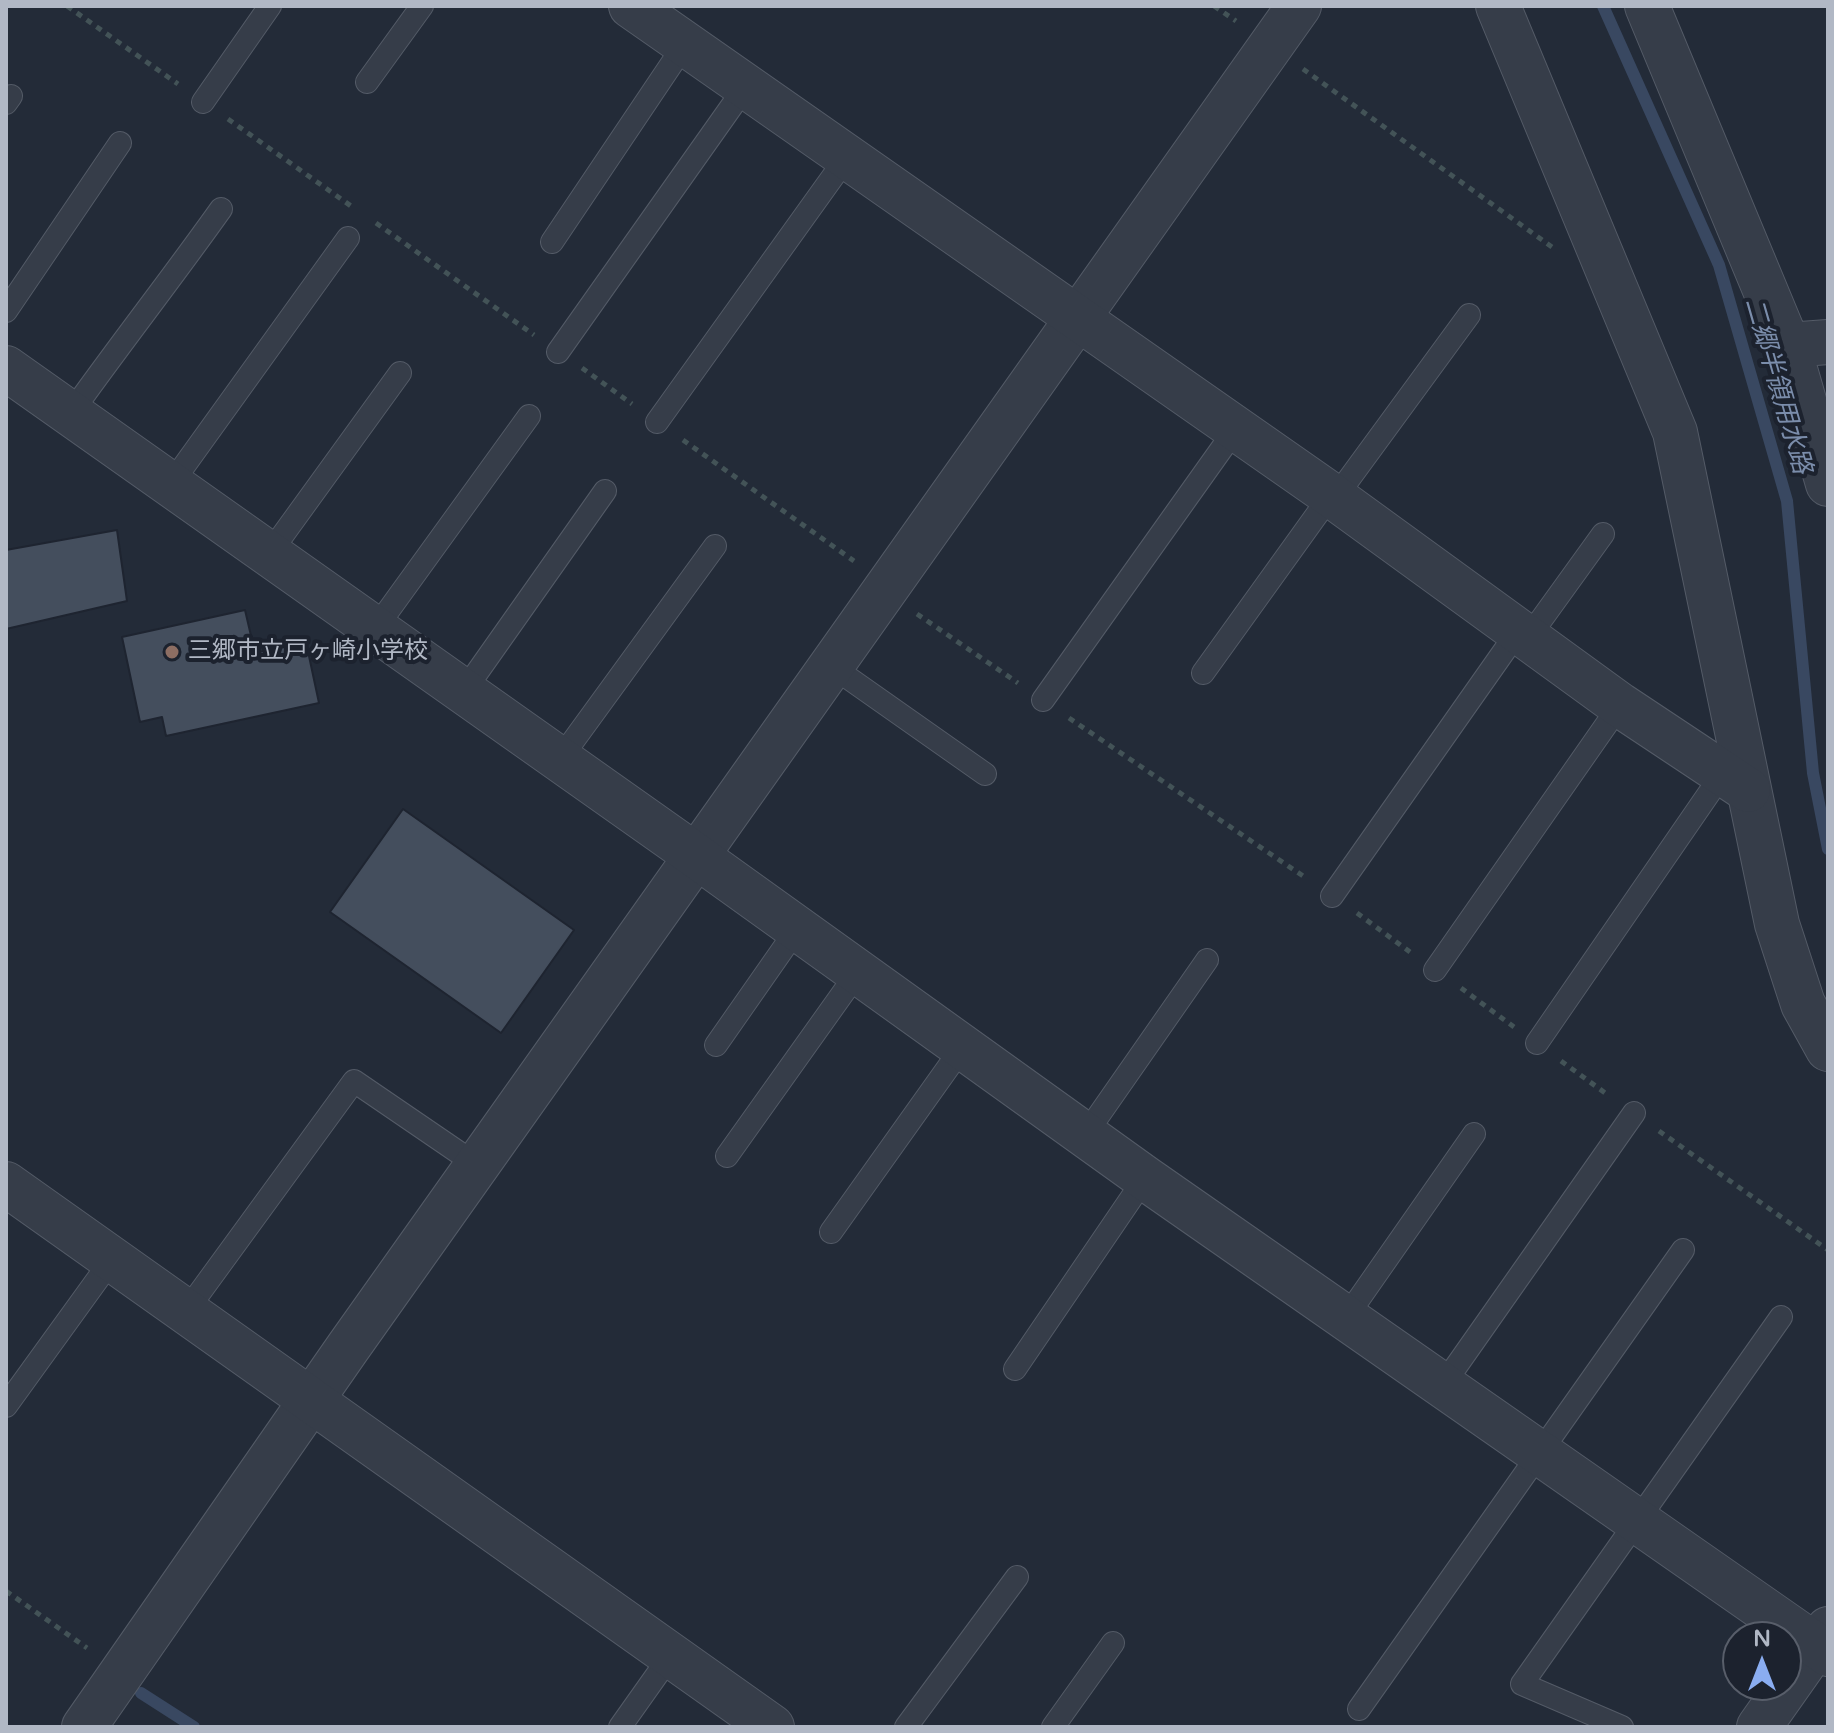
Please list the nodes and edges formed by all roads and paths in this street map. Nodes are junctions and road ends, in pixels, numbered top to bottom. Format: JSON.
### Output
{"nodes":[{"id":1,"x":67,"y":6,"type":"edge"},
{"id":2,"x":270,"y":6,"type":"edge"},
{"id":3,"x":422,"y":6,"type":"edge"},
{"id":4,"x":631,"y":6,"type":"edge"},
{"id":5,"x":1214,"y":6,"type":"edge"},
{"id":6,"x":1299,"y":6,"type":"edge"},
{"id":7,"x":1498,"y":6,"type":"edge"},
{"id":8,"x":1647,"y":6,"type":"edge"},
{"id":9,"x":685,"y":44,"type":"junction"},
{"id":10,"x":1270,"y":47,"type":"junction"},
{"id":11,"x":367,"y":82,"type":"dead end"},
{"id":12,"x":746,"y":86,"type":"junction"},
{"id":13,"x":203,"y":102,"type":"junction"},
{"id":14,"x":120,"y":143,"type":"dead end"},
{"id":15,"x":847,"y":157,"type":"junction"},
{"id":16,"x":221,"y":209,"type":"dead end"},
{"id":17,"x":355,"y":209,"type":"dead end"},
{"id":18,"x":368,"y":218,"type":"dead end"},
{"id":19,"x":348,"y":238,"type":"dead end"},
{"id":20,"x":552,"y":242,"type":"dead end"},
{"id":21,"x":1604,"y":264,"type":"junction"},
{"id":22,"x":6,"y":311,"type":"edge"},
{"id":23,"x":1469,"y":315,"type":"dead end"},
{"id":24,"x":1078,"y":320,"type":"junction"},
{"id":25,"x":1808,"y":344,"type":"edge"},
{"id":26,"x":558,"y":352,"type":"junction"},
{"id":27,"x":6,"y":368,"type":"edge"},
{"id":28,"x":400,"y":373,"type":"dead end"},
{"id":29,"x":71,"y":413,"type":"junction"},
{"id":30,"x":529,"y":416,"type":"dead end"},
{"id":31,"x":657,"y":422,"type":"junction"},
{"id":32,"x":1235,"y":430,"type":"junction"},
{"id":33,"x":171,"y":484,"type":"junction"},
{"id":34,"x":1828,"y":484,"type":"edge"},
{"id":35,"x":605,"y":491,"type":"dead end"},
{"id":36,"x":1333,"y":497,"type":"junction"},
{"id":37,"x":1603,"y":534,"type":"dead end"},
{"id":38,"x":715,"y":546,"type":"dead end"},
{"id":39,"x":269,"y":554,"type":"junction"},
{"id":40,"x":858,"y":564,"type":"dead end"},
{"id":41,"x":375,"y":629,"type":"junction"},
{"id":42,"x":1524,"y":634,"type":"junction"},
{"id":43,"x":830,"y":665,"type":"junction"},
{"id":44,"x":1203,"y":673,"type":"dead end"},
{"id":45,"x":464,"y":691,"type":"junction"},
{"id":46,"x":1043,"y":700,"type":"dead end"},
{"id":47,"x":1620,"y":705,"type":"junction"},
{"id":48,"x":560,"y":759,"type":"junction"},
{"id":49,"x":985,"y":774,"type":"dead end"},
{"id":50,"x":1735,"y":782,"type":"junction"},
{"id":51,"x":695,"y":855,"type":"junction"},
{"id":52,"x":1332,"y":896,"type":"dead end"},
{"id":53,"x":797,"y":929,"type":"junction"},
{"id":54,"x":1207,"y":960,"type":"dead end"},
{"id":55,"x":1435,"y":970,"type":"dead end"},
{"id":56,"x":858,"y":972,"type":"junction"},
{"id":57,"x":1537,"y":1043,"type":"dead end"},
{"id":58,"x":716,"y":1045,"type":"dead end"},
{"id":59,"x":962,"y":1048,"type":"junction"},
{"id":60,"x":1828,"y":1049,"type":"edge"},
{"id":61,"x":1634,"y":1113,"type":"dead end"},
{"id":62,"x":1474,"y":1134,"type":"dead end"},
{"id":63,"x":1085,"y":1135,"type":"junction"},
{"id":64,"x":727,"y":1156,"type":"dead end"},
{"id":65,"x":477,"y":1165,"type":"junction"},
{"id":66,"x":1145,"y":1178,"type":"junction"},
{"id":67,"x":8,"y":1188,"type":"edge"},
{"id":68,"x":831,"y":1232,"type":"dead end"},
{"id":69,"x":1683,"y":1250,"type":"dead end"},
{"id":70,"x":113,"y":1258,"type":"junction"},
{"id":71,"x":187,"y":1310,"type":"junction"},
{"id":72,"x":1347,"y":1316,"type":"junction"},
{"id":73,"x":1781,"y":1317,"type":"dead end"},
{"id":74,"x":1015,"y":1369,"type":"dead end"},
{"id":75,"x":1443,"y":1385,"type":"junction"},
{"id":76,"x":313,"y":1398,"type":"junction"},
{"id":77,"x":6,"y":1406,"type":"edge"},
{"id":78,"x":1539,"y":1454,"type":"junction"},
{"id":79,"x":1637,"y":1522,"type":"junction"},
{"id":80,"x":1017,"y":1577,"type":"dead end"},
{"id":81,"x":6,"y":1591,"type":"edge"},
{"id":82,"x":1113,"y":1643,"type":"dead end"},
{"id":83,"x":1824,"y":1644,"type":"edge"},
{"id":84,"x":90,"y":1650,"type":"dead end"},
{"id":85,"x":671,"y":1655,"type":"junction"},
{"id":86,"x":1359,"y":1709,"type":"dead end"},
{"id":87,"x":765,"y":1725,"type":"edge"},
{"id":88,"x":84,"y":1727,"type":"edge"},
{"id":89,"x":620,"y":1727,"type":"edge"},
{"id":90,"x":906,"y":1727,"type":"edge"},
{"id":91,"x":1053,"y":1727,"type":"edge"},
{"id":92,"x":1622,"y":1727,"type":"edge"},
{"id":93,"x":1759,"y":1727,"type":"edge"}],
"edges":[{"from":1,"to":13,"type":"path"},
{"from":2,"to":13,"type":"lane"},
{"from":3,"to":11,"type":"lane"},
{"from":4,"to":9,"type":"street"},
{"from":5,"to":10,"type":"path"},
{"from":6,"to":10,"type":"street"},
{"from":7,"to":21,"type":"street"},
{"from":8,"to":25,"type":"street"},
{"from":9,"to":12,"type":"street"},
{"from":9,"to":20,"type":"lane"},
{"from":10,"to":21,"type":"path"},
{"from":10,"to":24,"type":"street"},
{"from":12,"to":15,"type":"street"},
{"from":12,"to":26,"type":"lane"},
{"from":13,"to":17,"type":"path"},
{"from":14,"to":22,"type":"lane"},
{"from":15,"to":24,"type":"street"},
{"from":15,"to":31,"type":"lane"},
{"from":16,"to":29,"type":"lane"},
{"from":18,"to":26,"type":"path"},
{"from":19,"to":33,"type":"lane"},
{"from":21,"to":50,"type":"street"},
{"from":23,"to":36,"type":"lane"},
{"from":24,"to":32,"type":"street"},
{"from":24,"to":43,"type":"street"},
{"from":25,"to":34,"type":"street"},
{"from":26,"to":31,"type":"path"},
{"from":27,"to":29,"type":"street"},
{"from":28,"to":39,"type":"lane"},
{"from":29,"to":33,"type":"street"},
{"from":30,"to":41,"type":"lane"},
{"from":31,"to":40,"type":"path"},
{"from":32,"to":36,"type":"street"},
{"from":32,"to":46,"type":"lane"},
{"from":33,"to":39,"type":"street"},
{"from":35,"to":45,"type":"lane"},
{"from":36,"to":42,"type":"street"},
{"from":36,"to":44,"type":"lane"},
{"from":37,"to":42,"type":"lane"},
{"from":38,"to":48,"type":"lane"},
{"from":39,"to":41,"type":"street"},
{"from":41,"to":45,"type":"street"},
{"from":42,"to":47,"type":"street"},
{"from":42,"to":52,"type":"lane"},
{"from":43,"to":49,"type":"lane"},
{"from":43,"to":51,"type":"street"},
{"from":45,"to":48,"type":"street"},
{"from":47,"to":50,"type":"street"},
{"from":47,"to":55,"type":"lane"},
{"from":48,"to":51,"type":"street"},
{"from":50,"to":57,"type":"lane"},
{"from":50,"to":60,"type":"street"},
{"from":51,"to":53,"type":"street"},
{"from":51,"to":65,"type":"street"},
{"from":53,"to":56,"type":"street"},
{"from":53,"to":58,"type":"lane"},
{"from":54,"to":63,"type":"lane"},
{"from":56,"to":59,"type":"street"},
{"from":56,"to":64,"type":"lane"},
{"from":59,"to":63,"type":"street"},
{"from":59,"to":68,"type":"lane"},
{"from":61,"to":75,"type":"lane"},
{"from":62,"to":72,"type":"lane"},
{"from":63,"to":66,"type":"street"},
{"from":65,"to":71,"type":"lane"},
{"from":65,"to":76,"type":"street"},
{"from":66,"to":72,"type":"street"},
{"from":66,"to":74,"type":"lane"},
{"from":67,"to":70,"type":"street"},
{"from":69,"to":78,"type":"lane"},
{"from":70,"to":71,"type":"street"},
{"from":70,"to":77,"type":"lane"},
{"from":71,"to":76,"type":"street"},
{"from":72,"to":75,"type":"street"},
{"from":73,"to":79,"type":"lane"},
{"from":75,"to":78,"type":"street"},
{"from":76,"to":85,"type":"street"},
{"from":76,"to":88,"type":"street"},
{"from":78,"to":79,"type":"street"},
{"from":78,"to":86,"type":"lane"},
{"from":79,"to":83,"type":"street"},
{"from":79,"to":92,"type":"lane"},
{"from":80,"to":90,"type":"lane"},
{"from":81,"to":84,"type":"path"},
{"from":82,"to":91,"type":"lane"},
{"from":83,"to":93,"type":"street"},
{"from":85,"to":87,"type":"street"},
{"from":85,"to":89,"type":"lane"}]}
